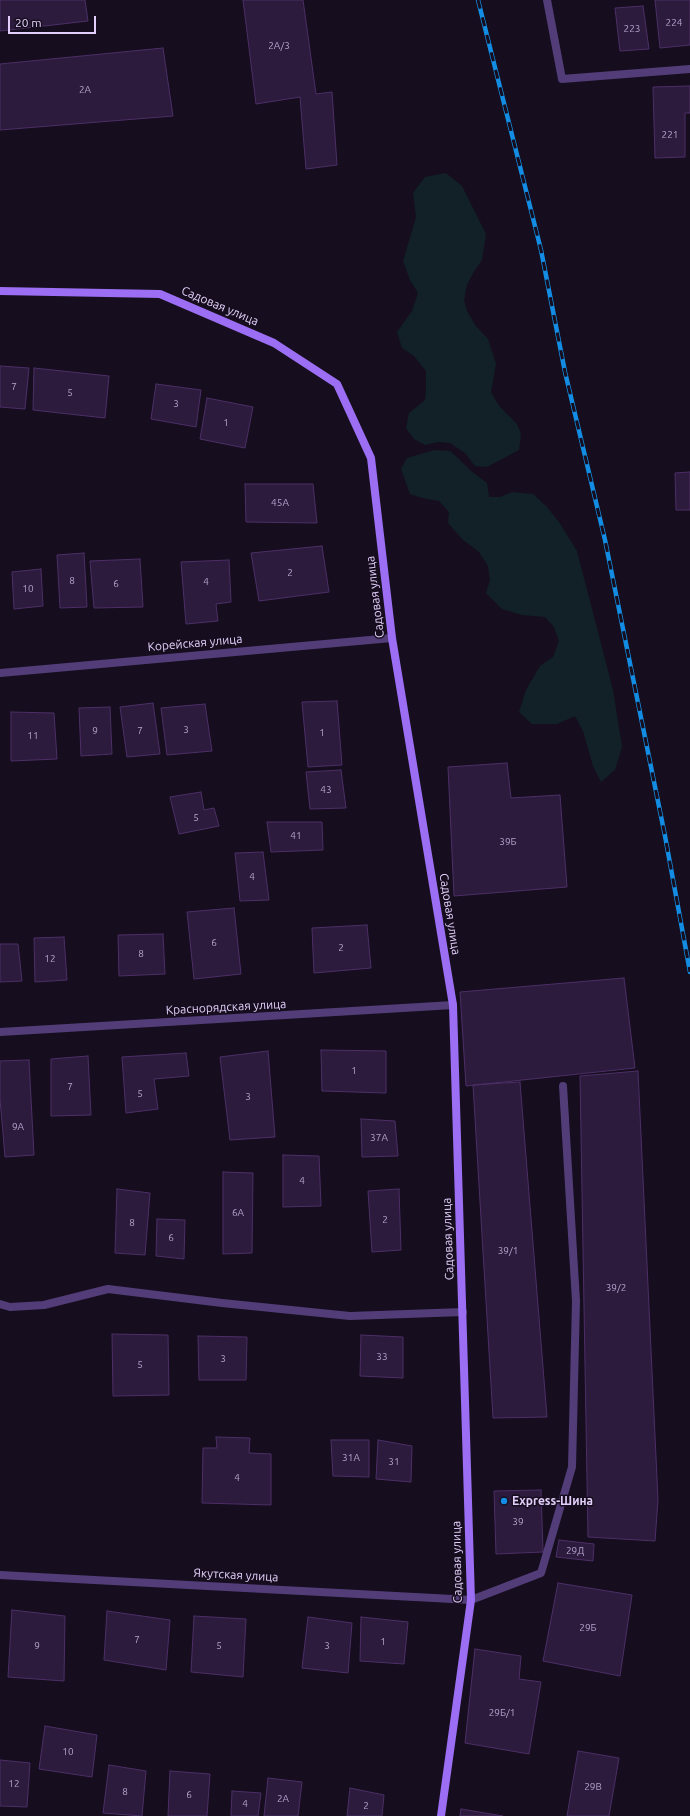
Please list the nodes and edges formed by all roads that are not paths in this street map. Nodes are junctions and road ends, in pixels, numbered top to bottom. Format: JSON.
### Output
{"nodes":[{"id":1,"x":546,"y":0,"type":"edge"},
{"id":2,"x":690,"y":69,"type":"edge"},
{"id":3,"x":0,"y":291,"type":"edge"},
{"id":4,"x":392,"y":638,"type":"junction"},
{"id":5,"x":0,"y":673,"type":"edge"},
{"id":6,"x":453,"y":1005,"type":"junction"},
{"id":7,"x":0,"y":1032,"type":"edge"},
{"id":8,"x":563,"y":1086,"type":"dead end"},
{"id":9,"x":0,"y":1304,"type":"edge"},
{"id":10,"x":463,"y":1312,"type":"junction"},
{"id":11,"x":0,"y":1574,"type":"edge"},
{"id":12,"x":471,"y":1600,"type":"junction"},
{"id":13,"x":441,"y":1816,"type":"edge"}],
"edges":[{"from":1,"to":2,"type":"street"},
{"from":3,"to":4,"type":"street","name":"Садовая улица"},
{"from":4,"to":5,"type":"street","name":"Корейская улица"},
{"from":4,"to":6,"type":"street","name":"Садовая улица"},
{"from":6,"to":7,"type":"street","name":"Краснорядская улица"},
{"from":6,"to":10,"type":"street","name":"Садовая улица"},
{"from":8,"to":12,"type":"street"},
{"from":9,"to":10,"type":"street"},
{"from":10,"to":12,"type":"street","name":"Садовая улица"},
{"from":11,"to":12,"type":"street","name":"Якутская улица"},
{"from":12,"to":13,"type":"street","name":"Садовая улица"}]}
